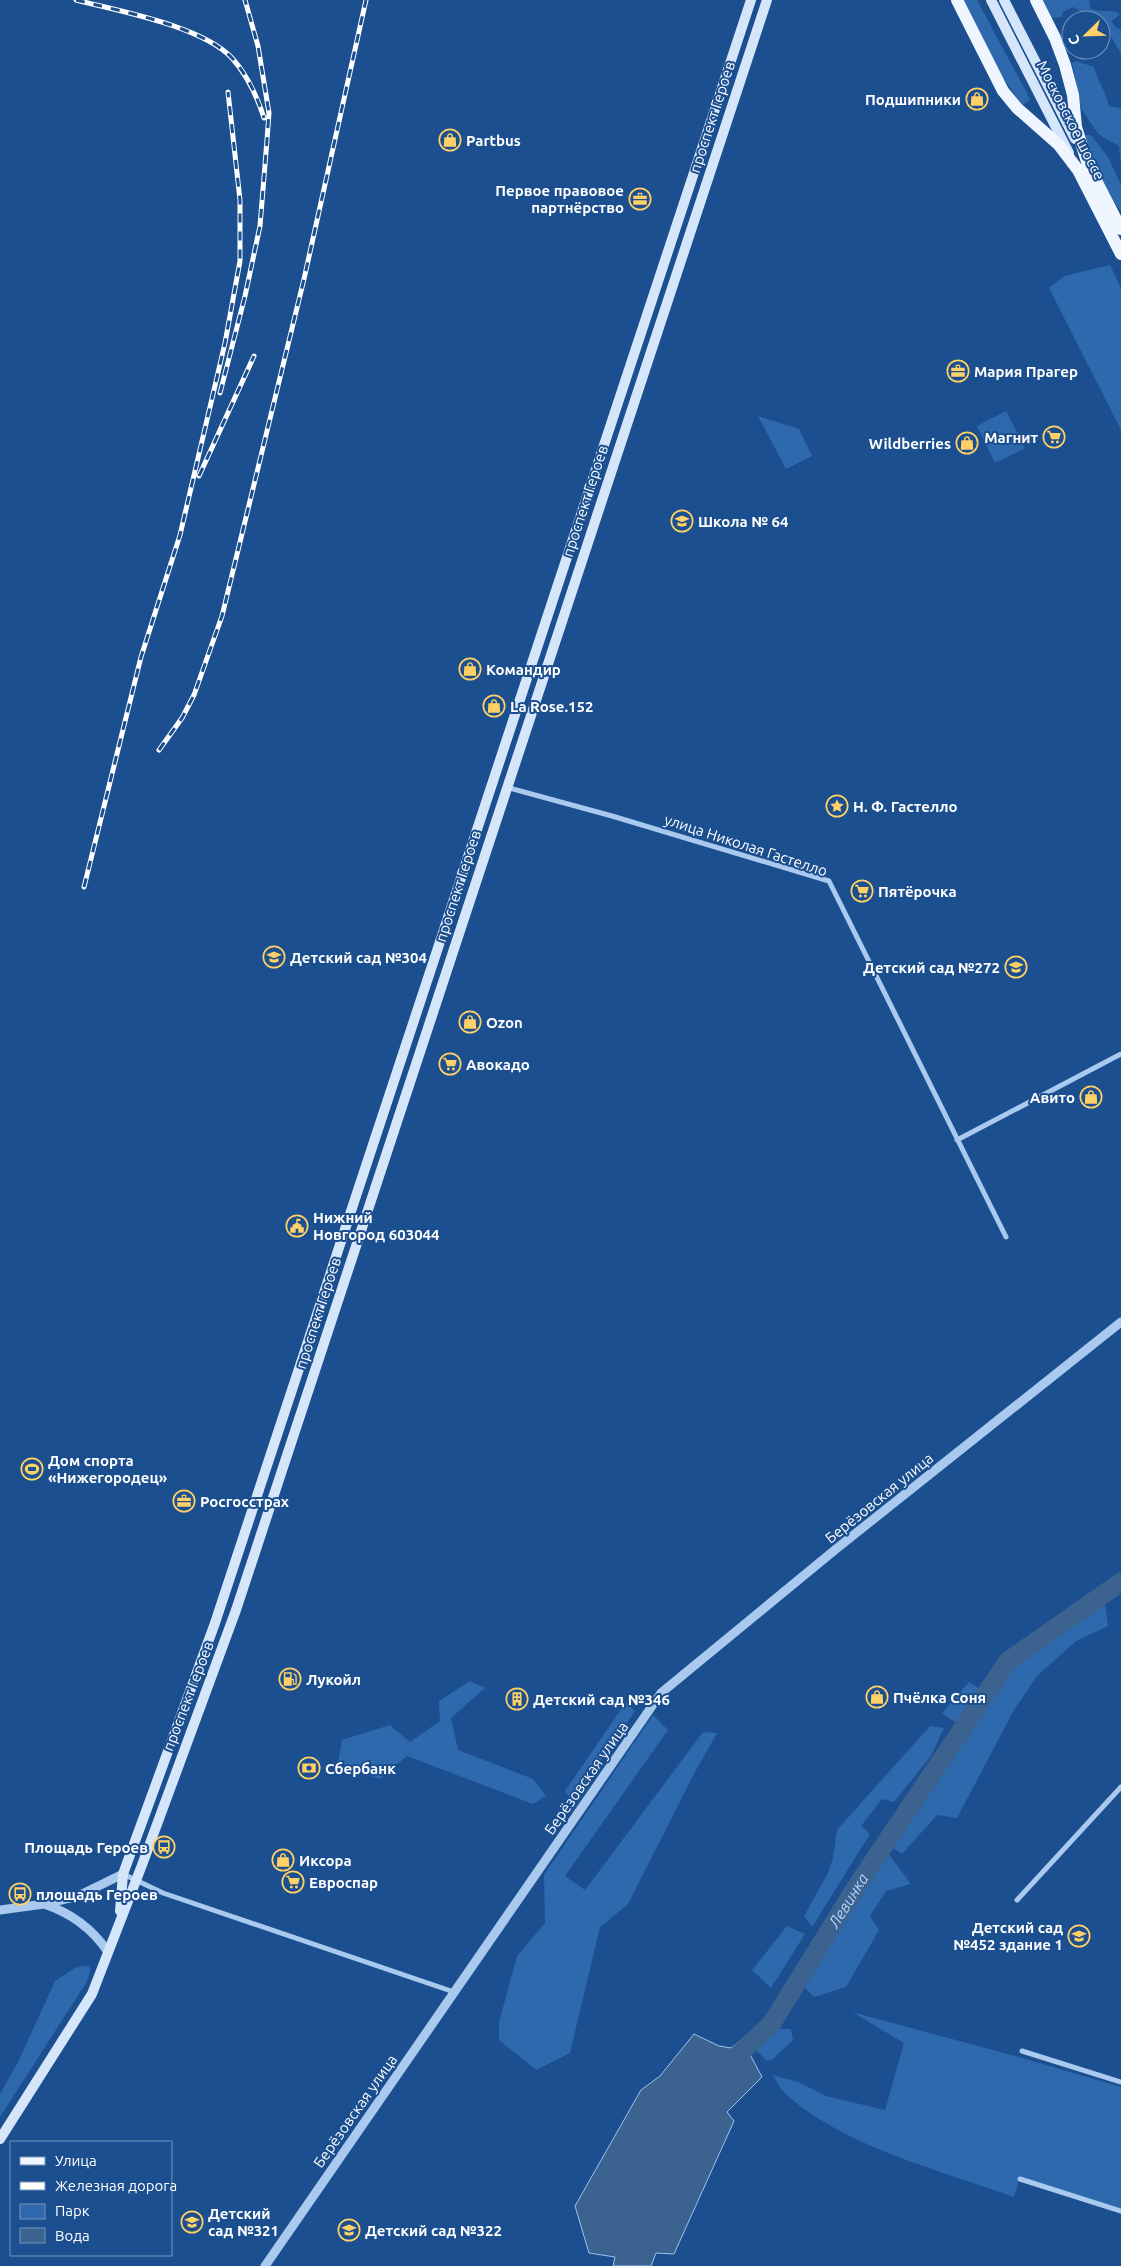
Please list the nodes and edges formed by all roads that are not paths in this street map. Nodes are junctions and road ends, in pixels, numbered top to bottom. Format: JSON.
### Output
{"nodes":[{"id":1,"x":751,"y":0,"type":"edge"},
{"id":2,"x":767,"y":0,"type":"edge"},
{"id":3,"x":957,"y":0,"type":"edge"},
{"id":4,"x":991,"y":0,"type":"edge"},
{"id":5,"x":1004,"y":0,"type":"edge"},
{"id":6,"x":1036,"y":0,"type":"edge"},
{"id":7,"x":1084,"y":168,"type":"junction"},
{"id":8,"x":1121,"y":228,"type":"edge"},
{"id":9,"x":1121,"y":254,"type":"edge"},
{"id":10,"x":506,"y":788,"type":"junction"},
{"id":11,"x":1121,"y":1054,"type":"edge"},
{"id":12,"x":957,"y":1140,"type":"junction"},
{"id":13,"x":1006,"y":1237,"type":"dead end"},
{"id":14,"x":1121,"y":1322,"type":"edge"},
{"id":15,"x":1121,"y":1787,"type":"edge"},
{"id":16,"x":123,"y":1874,"type":"junction"},
{"id":17,"x":136,"y":1881,"type":"junction"},
{"id":18,"x":1017,"y":1900,"type":"dead end"},
{"id":19,"x":44,"y":1904,"type":"junction"},
{"id":20,"x":0,"y":1910,"type":"edge"},
{"id":21,"x":120,"y":1919,"type":"junction"},
{"id":22,"x":108,"y":1952,"type":"junction"},
{"id":23,"x":454,"y":1992,"type":"junction"},
{"id":24,"x":1022,"y":2052,"type":"dead end"},
{"id":25,"x":1121,"y":2082,"type":"edge"},
{"id":26,"x":0,"y":2139,"type":"edge"},
{"id":27,"x":1020,"y":2179,"type":"dead end"},
{"id":28,"x":1121,"y":2211,"type":"edge"},
{"id":29,"x":265,"y":2266,"type":"edge"}],
"edges":[{"from":1,"to":16,"type":"main road","name":"проспект Героев"},
{"from":2,"to":10,"type":"main road","name":"проспект Героев"},
{"from":3,"to":7,"type":"main road"},
{"from":4,"to":7,"type":"main road","name":"Московское шоссе"},
{"from":5,"to":7,"type":"main road","name":"Московское шоссе"},
{"from":6,"to":7,"type":"main road"},
{"from":7,"to":8,"type":"main road","name":"Московское шоссе"},
{"from":7,"to":9,"type":"main road","name":"Московское шоссе"},
{"from":10,"to":12,"type":"street","name":"улица Николая Гастелло"},
{"from":10,"to":17,"type":"main road","name":"проспект Героев"},
{"from":11,"to":12,"type":"street"},
{"from":12,"to":13,"type":"street","name":"улица Николая Гастелло"},
{"from":14,"to":23,"type":"street","name":"Берёзовская улица"},
{"from":15,"to":18,"type":"street"},
{"from":16,"to":17,"type":"street"},
{"from":16,"to":19,"type":"street"},
{"from":16,"to":21,"type":"main road","name":"проспект Героев"},
{"from":17,"to":21,"type":"main road","name":"проспект Героев"},
{"from":17,"to":23,"type":"street"},
{"from":19,"to":20,"type":"street"},
{"from":19,"to":22,"type":"street"},
{"from":21,"to":22,"type":"main road","name":"проспект Героев"},
{"from":22,"to":26,"type":"main road","name":"проспект Героев"},
{"from":23,"to":29,"type":"street","name":"Берёзовская улица"},
{"from":24,"to":25,"type":"street"},
{"from":27,"to":28,"type":"street"}]}
